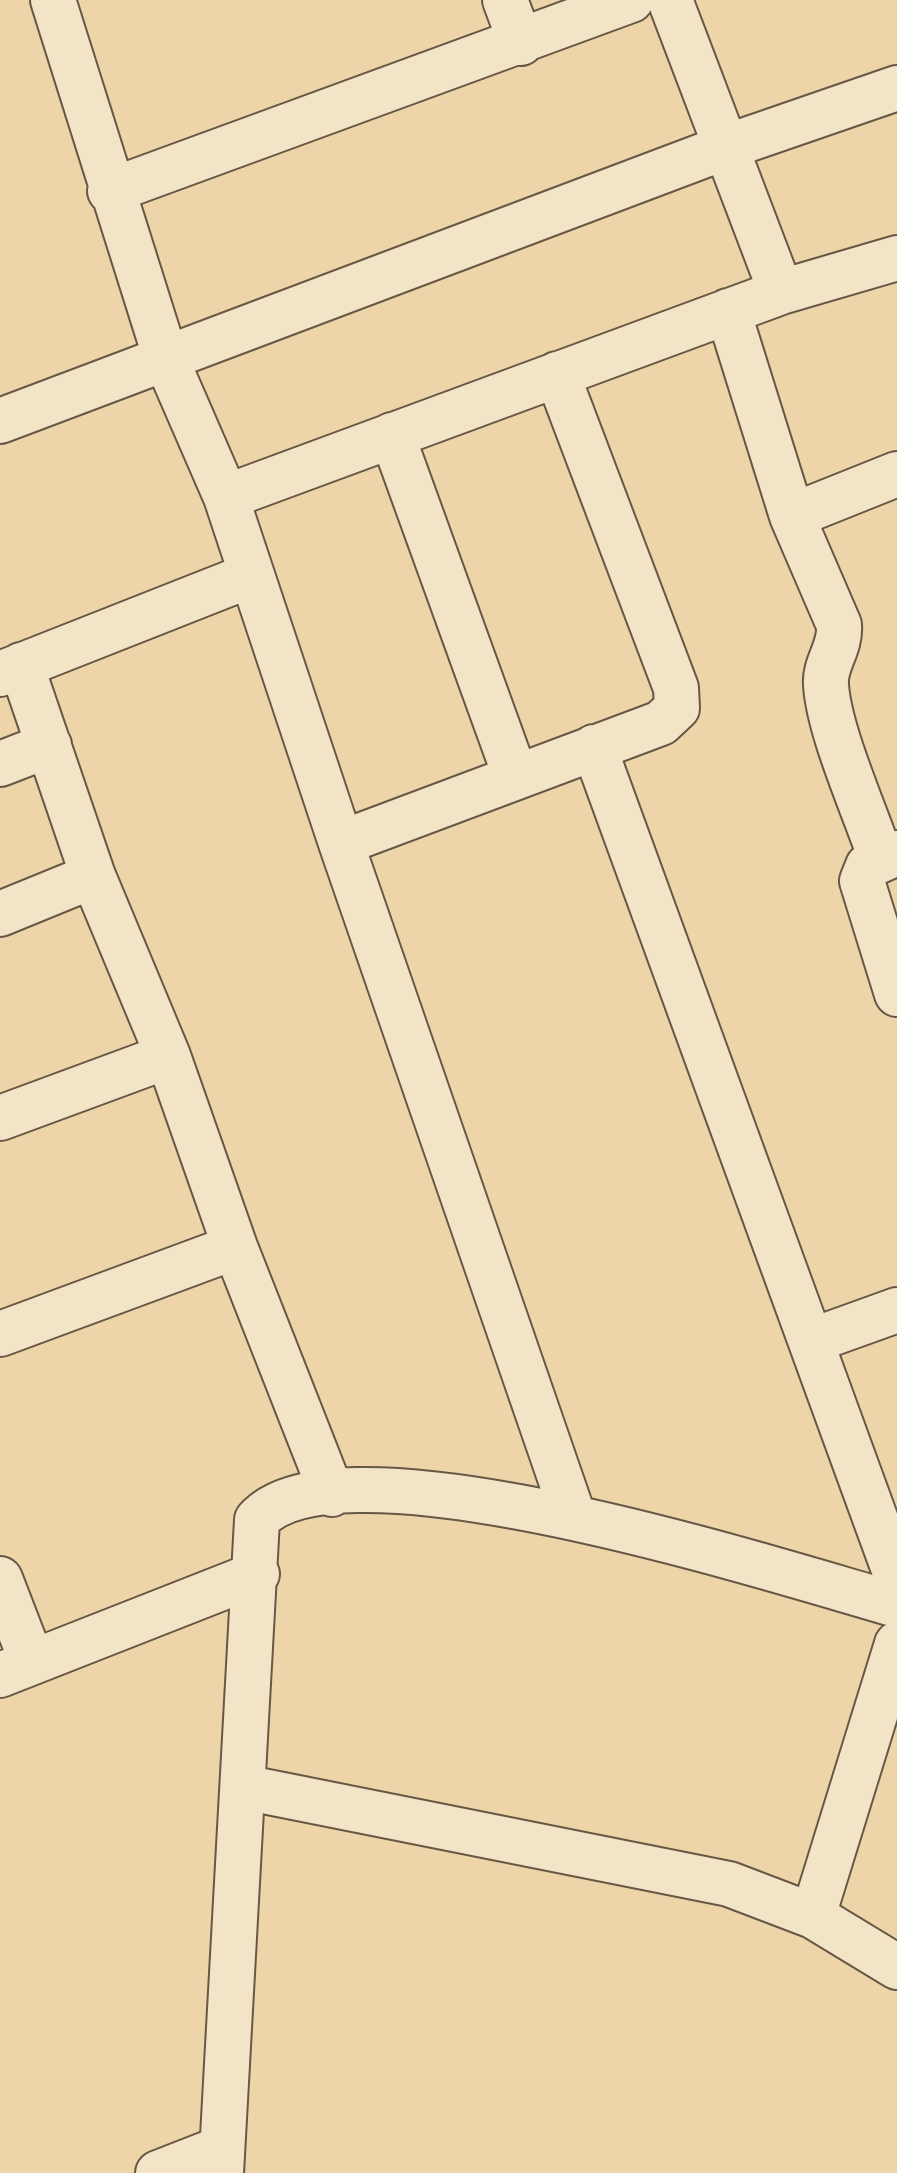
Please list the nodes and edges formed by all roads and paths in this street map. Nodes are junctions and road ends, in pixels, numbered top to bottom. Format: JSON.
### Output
{"nodes":[{"id":1,"x":505,"y":0,"type":"edge"},
{"id":2,"x":631,"y":0,"type":"edge"},
{"id":3,"x":670,"y":0,"type":"edge"},
{"id":4,"x":61,"y":2,"type":"edge"},
{"id":5,"x":521,"y":43,"type":"junction"},
{"id":6,"x":897,"y":88,"type":"edge"},
{"id":7,"x":726,"y":147,"type":"junction"},
{"id":8,"x":110,"y":191,"type":"junction"},
{"id":9,"x":897,"y":258,"type":"edge"},
{"id":10,"x":781,"y":292,"type":"junction"},
{"id":11,"x":728,"y":311,"type":"junction"},
{"id":12,"x":166,"y":359,"type":"junction"},
{"id":13,"x":557,"y":374,"type":"junction"},
{"id":14,"x":0,"y":421,"type":"edge"},
{"id":15,"x":392,"y":435,"type":"junction"},
{"id":16,"x":897,"y":474,"type":"edge"},
{"id":17,"x":226,"y":497,"type":"junction"},
{"id":18,"x":792,"y":516,"type":"junction"},
{"id":19,"x":251,"y":575,"type":"junction"},
{"id":20,"x":11,"y":670,"type":"edge"},
{"id":21,"x":49,"y":745,"type":"junction"},
{"id":22,"x":594,"y":747,"type":"junction"},
{"id":23,"x":0,"y":764,"type":"edge"},
{"id":24,"x":515,"y":775,"type":"junction"},
{"id":25,"x":341,"y":843,"type":"junction"},
{"id":26,"x":889,"y":856,"type":"edge"},
{"id":27,"x":93,"y":876,"type":"junction"},
{"id":28,"x":0,"y":914,"type":"edge"},
{"id":29,"x":897,"y":994,"type":"edge"},
{"id":30,"x":168,"y":1056,"type":"junction"},
{"id":31,"x":0,"y":1118,"type":"edge"},
{"id":32,"x":235,"y":1247,"type":"junction"},
{"id":33,"x":897,"y":1310,"type":"edge"},
{"id":34,"x":0,"y":1334,"type":"edge"},
{"id":35,"x":811,"y":1341,"type":"junction"},
{"id":36,"x":332,"y":1494,"type":"junction"},
{"id":37,"x":573,"y":1515,"type":"junction"},
{"id":38,"x":257,"y":1574,"type":"junction"},
{"id":39,"x":897,"y":1578,"type":"edge"},
{"id":40,"x":0,"y":1579,"type":"edge"},
{"id":41,"x":897,"y":1605,"type":"edge"},
{"id":42,"x":897,"y":1644,"type":"edge"},
{"id":43,"x":16,"y":1668,"type":"edge"},
{"id":44,"x":243,"y":1787,"type":"junction"},
{"id":45,"x":813,"y":1916,"type":"junction"},
{"id":46,"x":897,"y":1967,"type":"edge"},
{"id":47,"x":222,"y":2161,"type":"edge"},
{"id":48,"x":158,"y":2173,"type":"edge"}],
"edges":[{"from":1,"to":5,"type":"street"},
{"from":2,"to":5,"type":"street"},
{"from":3,"to":7,"type":"street"},
{"from":4,"to":8,"type":"street"},
{"from":5,"to":8,"type":"street"},
{"from":6,"to":7,"type":"street"},
{"from":7,"to":10,"type":"street"},
{"from":7,"to":12,"type":"street"},
{"from":8,"to":12,"type":"street"},
{"from":9,"to":10,"type":"street"},
{"from":10,"to":11,"type":"street"},
{"from":11,"to":13,"type":"street"},
{"from":11,"to":18,"type":"street"},
{"from":12,"to":14,"type":"street"},
{"from":12,"to":17,"type":"street"},
{"from":13,"to":15,"type":"street"},
{"from":13,"to":22,"type":"street"},
{"from":15,"to":17,"type":"street"},
{"from":15,"to":24,"type":"street"},
{"from":16,"to":18,"type":"street"},
{"from":17,"to":19,"type":"street"},
{"from":18,"to":26,"type":"street"},
{"from":19,"to":20,"type":"street"},
{"from":19,"to":25,"type":"street"},
{"from":20,"to":21,"type":"street"},
{"from":21,"to":23,"type":"street"},
{"from":21,"to":27,"type":"street"},
{"from":22,"to":24,"type":"street"},
{"from":22,"to":35,"type":"street"},
{"from":24,"to":25,"type":"street"},
{"from":25,"to":37,"type":"street"},
{"from":26,"to":29,"type":"street"},
{"from":27,"to":28,"type":"street"},
{"from":27,"to":30,"type":"street"},
{"from":30,"to":31,"type":"street"},
{"from":30,"to":32,"type":"street"},
{"from":32,"to":34,"type":"street"},
{"from":32,"to":36,"type":"street"},
{"from":33,"to":35,"type":"street"},
{"from":35,"to":39,"type":"street"},
{"from":36,"to":37,"type":"street"},
{"from":36,"to":38,"type":"street"},
{"from":37,"to":41,"type":"street"},
{"from":38,"to":43,"type":"street"},
{"from":38,"to":44,"type":"street"},
{"from":40,"to":43,"type":"street"},
{"from":42,"to":45,"type":"street"},
{"from":44,"to":45,"type":"street"},
{"from":44,"to":47,"type":"street"},
{"from":45,"to":46,"type":"street"},
{"from":47,"to":48,"type":"street"}]}
